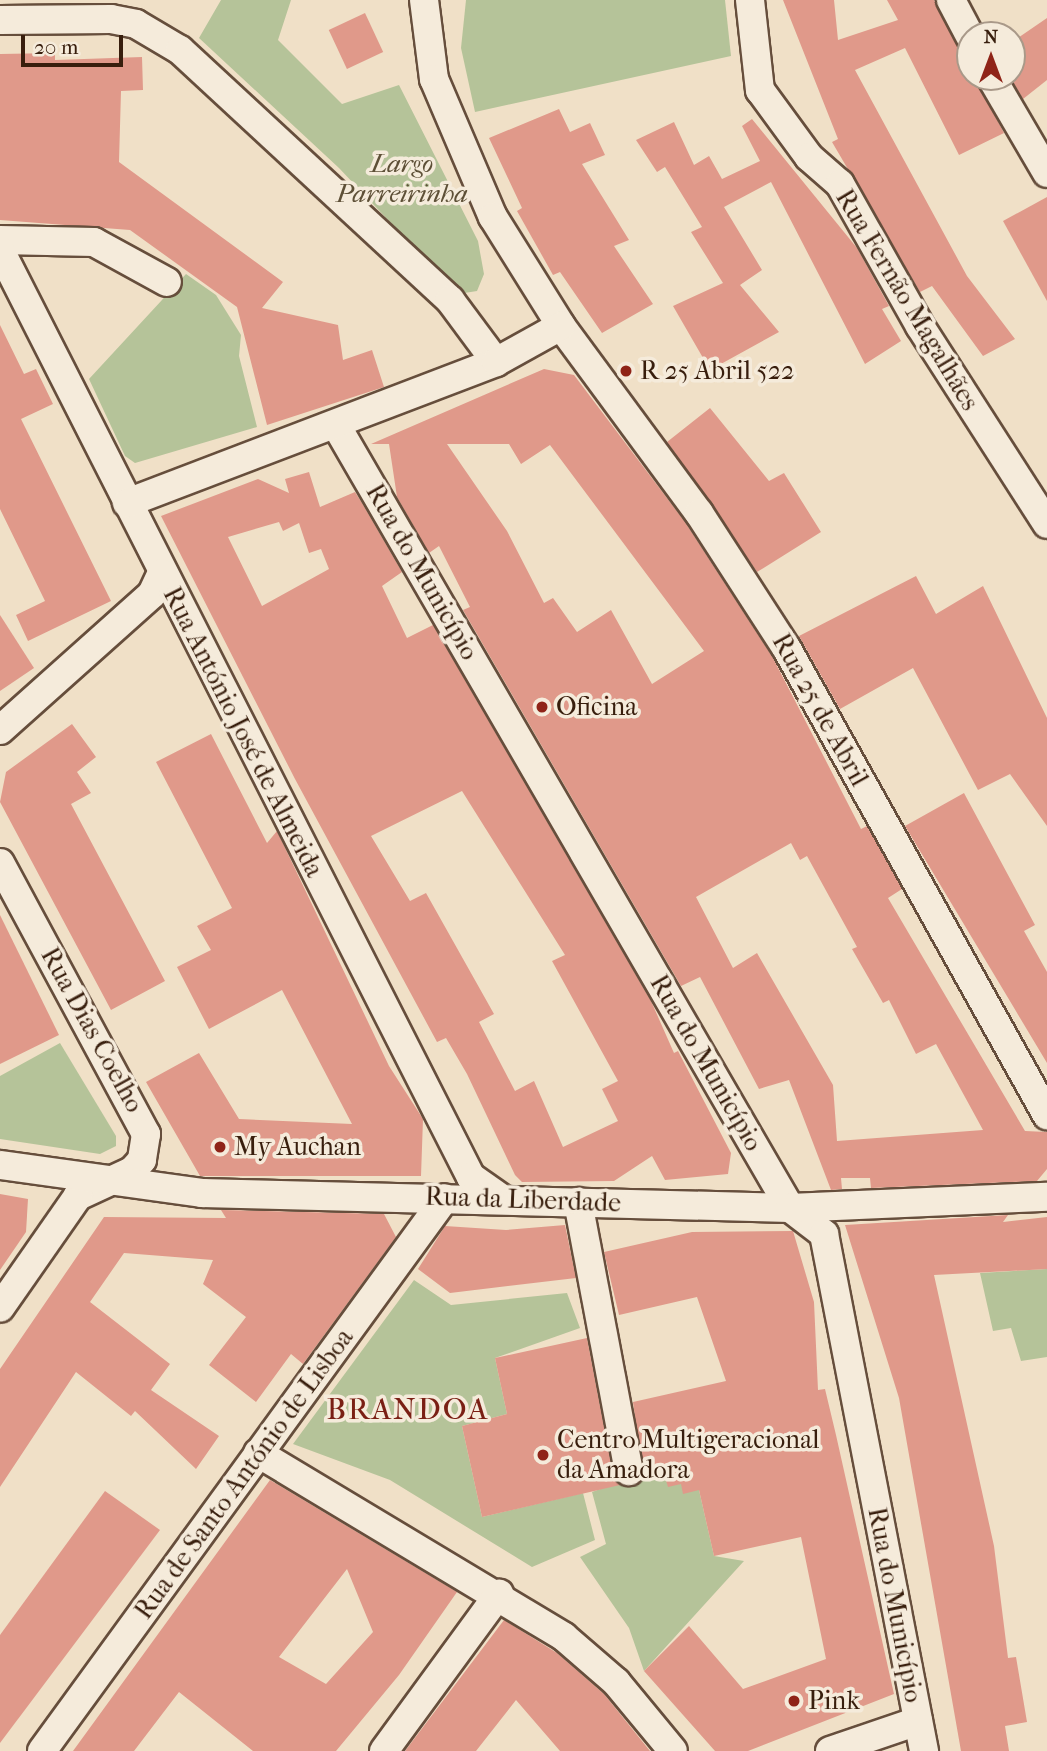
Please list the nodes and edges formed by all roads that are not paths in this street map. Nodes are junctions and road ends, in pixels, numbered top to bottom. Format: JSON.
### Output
{"nodes":[{"id":1,"x":750,"y":0,"type":"edge"},
{"id":2,"x":951,"y":0,"type":"edge"},
{"id":3,"x":420,"y":4,"type":"edge"},
{"id":4,"x":0,"y":20,"type":"edge"},
{"id":5,"x":962,"y":21,"type":"edge"},
{"id":6,"x":999,"y":91,"type":"edge"},
{"id":7,"x":1047,"y":173,"type":"edge"},
{"id":8,"x":0,"y":240,"type":"edge"},
{"id":9,"x":0,"y":250,"type":"edge"},
{"id":10,"x":167,"y":282,"type":"dead end"},
{"id":11,"x":561,"y":326,"type":"junction"},
{"id":12,"x":496,"y":362,"type":"junction"},
{"id":13,"x":336,"y":425,"type":"junction"},
{"id":14,"x":127,"y":503,"type":"junction"},
{"id":15,"x":1047,"y":524,"type":"edge"},
{"id":16,"x":162,"y":573,"type":"junction"},
{"id":17,"x":0,"y":730,"type":"edge"},
{"id":18,"x":0,"y":863,"type":"edge"},
{"id":19,"x":1047,"y":1115,"type":"edge"},
{"id":20,"x":0,"y":1165,"type":"edge"},
{"id":21,"x":103,"y":1184,"type":"junction"},
{"id":22,"x":1047,"y":1197,"type":"edge"},
{"id":23,"x":445,"y":1198,"type":"junction"},
{"id":24,"x":504,"y":1200,"type":"junction"},
{"id":25,"x":578,"y":1202,"type":"junction"},
{"id":26,"x":790,"y":1208,"type":"junction"},
{"id":27,"x":0,"y":1308,"type":"edge"},
{"id":28,"x":258,"y":1453,"type":"junction"},
{"id":29,"x":629,"y":1471,"type":"dead end"},
{"id":30,"x":499,"y":1594,"type":"junction"},
{"id":31,"x":918,"y":1721,"type":"junction"},
{"id":32,"x":42,"y":1751,"type":"edge"},
{"id":33,"x":384,"y":1751,"type":"edge"},
{"id":34,"x":673,"y":1751,"type":"edge"},
{"id":35,"x":830,"y":1751,"type":"edge"},
{"id":36,"x":924,"y":1751,"type":"edge"}],
"edges":[{"from":1,"to":15,"type":"street","name":"Rua Fernão Magalhães"},
{"from":2,"to":5,"type":"street"},
{"from":3,"to":11,"type":"street","name":"Rua 25 de Abril"},
{"from":4,"to":12,"type":"street"},
{"from":6,"to":7,"type":"street"},
{"from":8,"to":10,"type":"street"},
{"from":9,"to":14,"type":"street","name":"Rua António José de Almeida"},
{"from":11,"to":12,"type":"street"},
{"from":11,"to":19,"type":"street","name":"Rua 25 de Abril"},
{"from":12,"to":13,"type":"street"},
{"from":13,"to":14,"type":"street"},
{"from":13,"to":26,"type":"street","name":"Rua do Município"},
{"from":14,"to":16,"type":"street","name":"Rua António José de Almeida"},
{"from":16,"to":17,"type":"street"},
{"from":16,"to":24,"type":"street","name":"Rua António José de Almeida"},
{"from":18,"to":21,"type":"street","name":"Rua Dias Coelho"},
{"from":20,"to":21,"type":"street","name":"Rua da Liberdade"},
{"from":21,"to":23,"type":"street","name":"Rua da Liberdade"},
{"from":21,"to":27,"type":"street","name":"Rua Dias Coelho"},
{"from":22,"to":26,"type":"street","name":"Rua da Liberdade"},
{"from":23,"to":24,"type":"street","name":"Rua da Liberdade"},
{"from":23,"to":28,"type":"street","name":"Rua de Santo António de Lisboa"},
{"from":24,"to":25,"type":"street","name":"Rua da Liberdade"},
{"from":25,"to":26,"type":"street","name":"Rua da Liberdade"},
{"from":25,"to":29,"type":"street"},
{"from":26,"to":31,"type":"street","name":"Rua do Município"},
{"from":28,"to":30,"type":"street"},
{"from":28,"to":32,"type":"street","name":"Rua de Santo António de Lisboa"},
{"from":30,"to":33,"type":"street"},
{"from":30,"to":34,"type":"street"},
{"from":31,"to":35,"type":"street"},
{"from":31,"to":36,"type":"street","name":"Rua do Município"}]}
